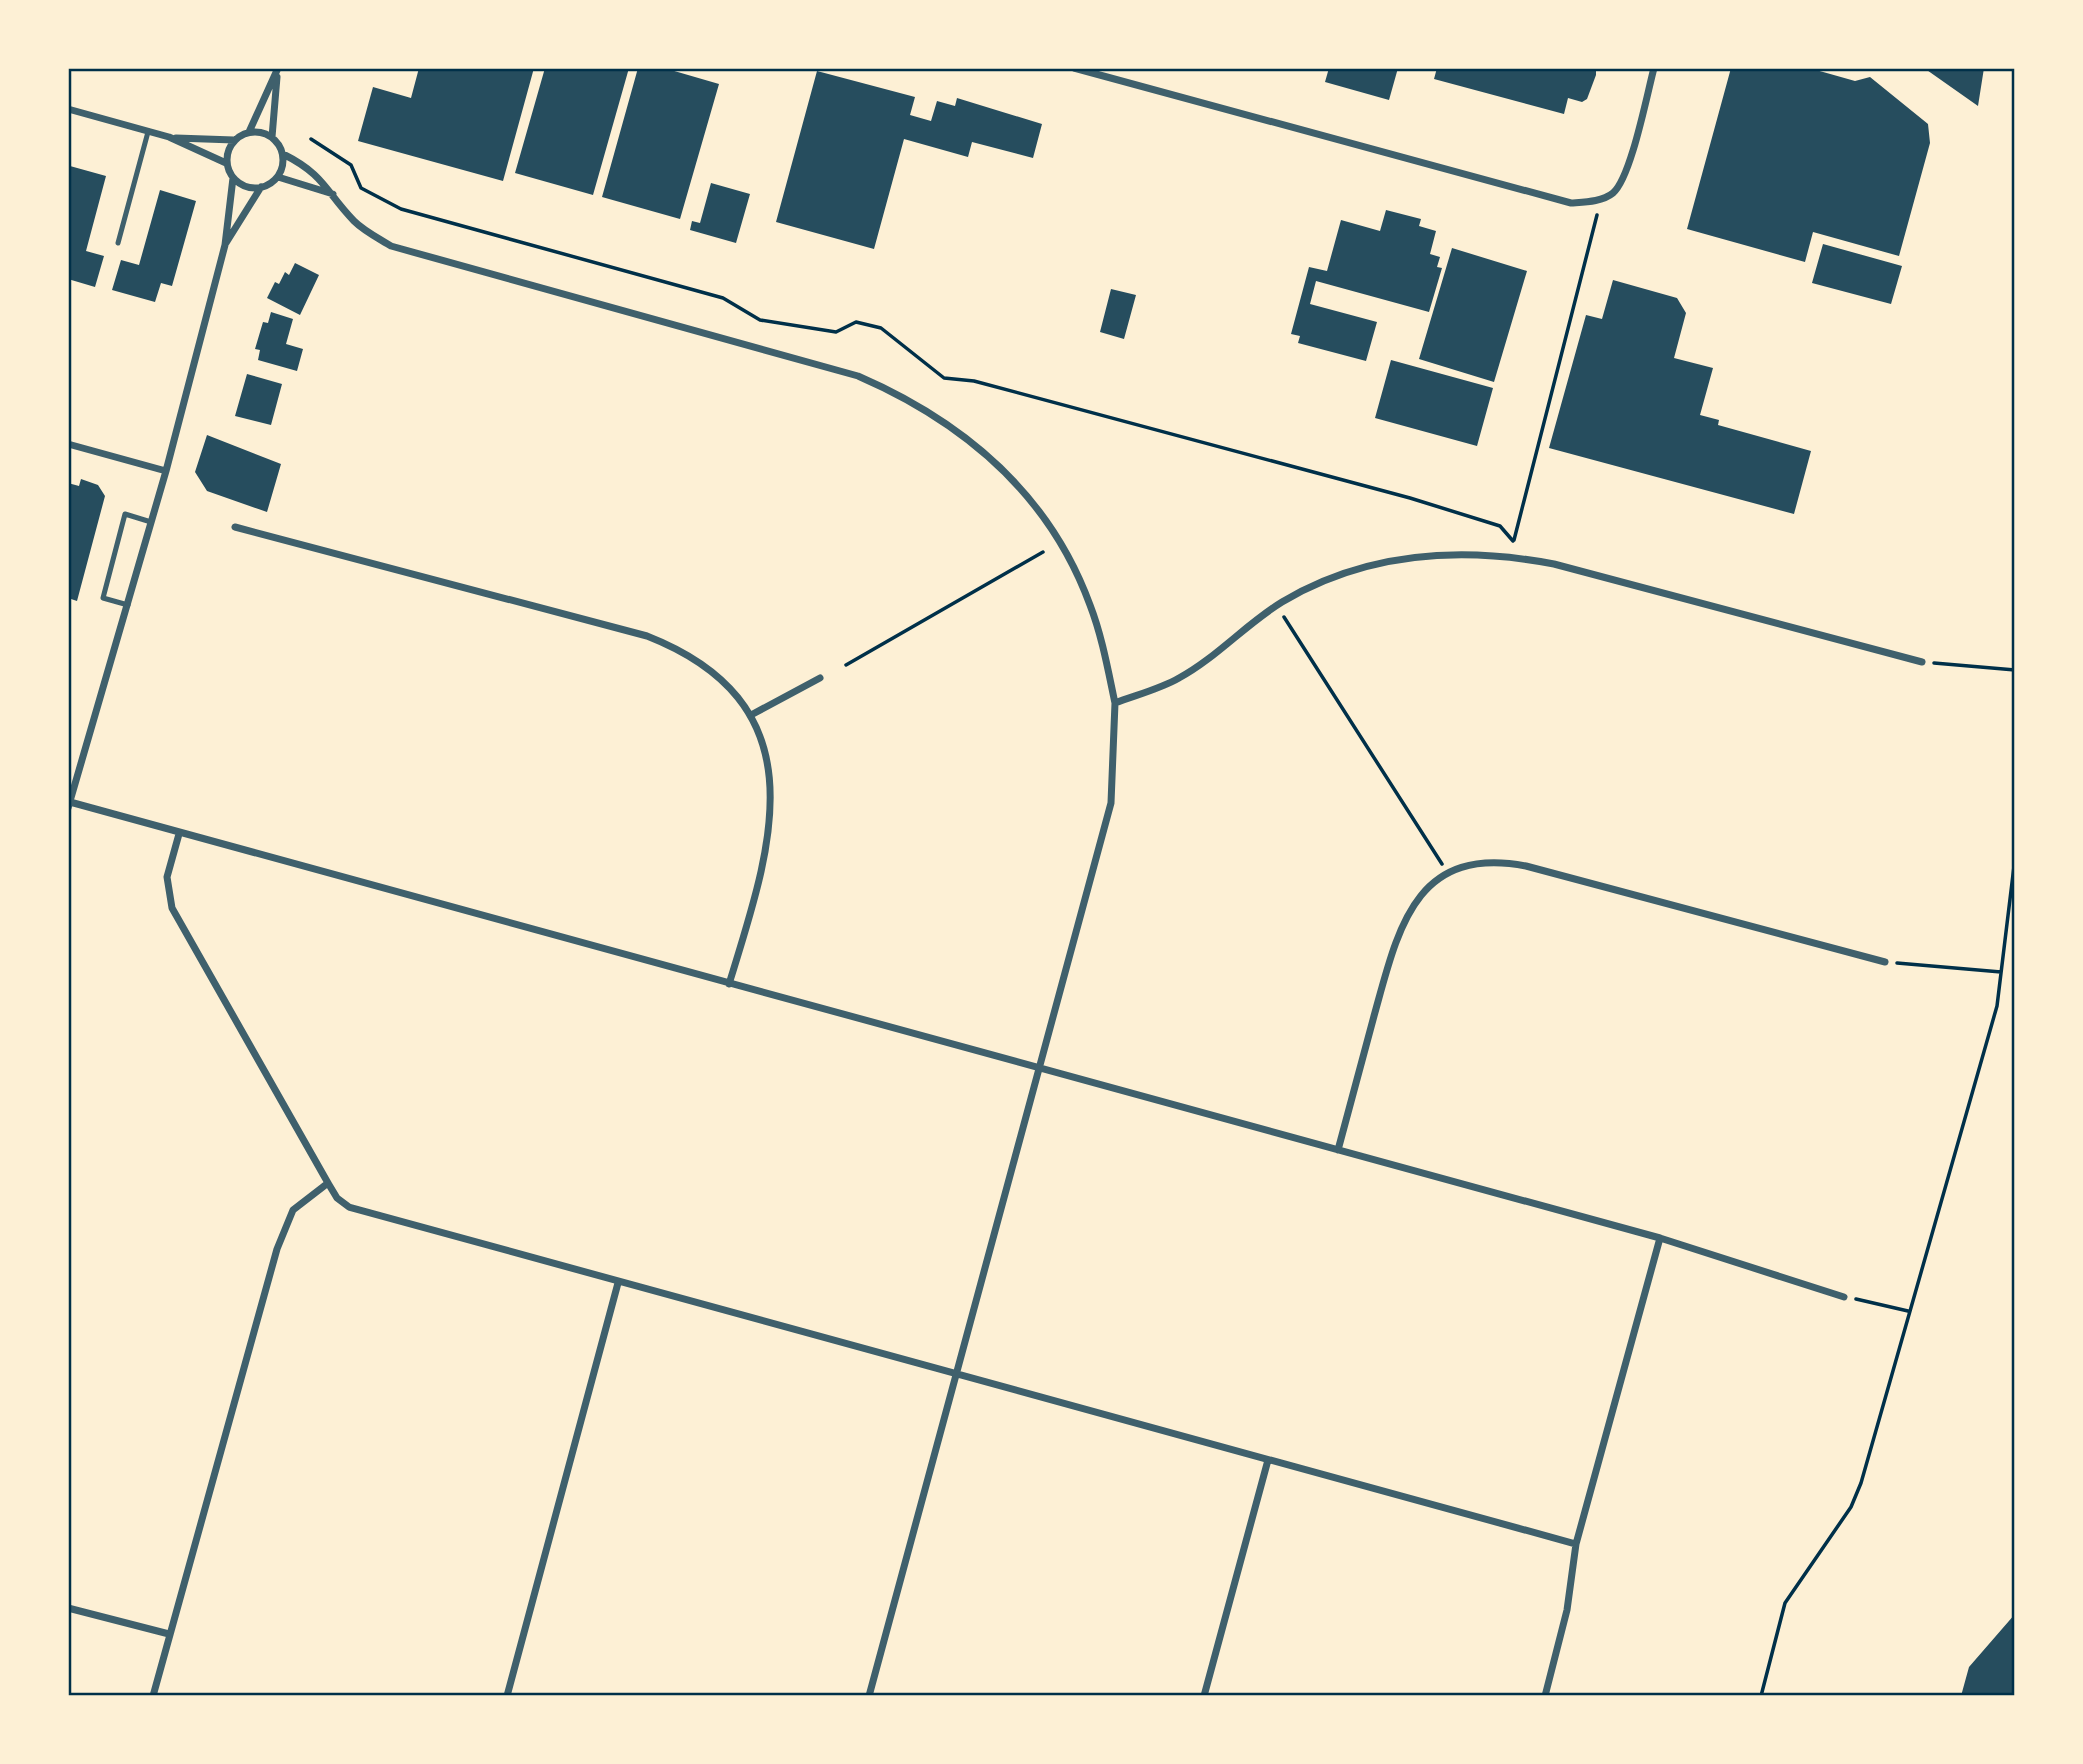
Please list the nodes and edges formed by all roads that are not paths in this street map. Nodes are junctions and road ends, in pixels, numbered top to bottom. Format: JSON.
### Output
{"nodes":[{"id":1,"x":1074,"y":68,"type":"edge"},
{"id":2,"x":1654,"y":68,"type":"edge"},
{"id":3,"x":278,"y":69,"type":"edge"},
{"id":4,"x":68,"y":109,"type":"edge"},
{"id":5,"x":148,"y":132,"type":"junction"},
{"id":6,"x":249,"y":132,"type":"junction"},
{"id":7,"x":169,"y":137,"type":"junction"},
{"id":8,"x":272,"y":137,"type":"junction"},
{"id":9,"x":234,"y":140,"type":"junction"},
{"id":10,"x":283,"y":154,"type":"junction"},
{"id":11,"x":226,"y":163,"type":"junction"},
{"id":12,"x":278,"y":177,"type":"junction"},
{"id":13,"x":233,"y":178,"type":"junction"},
{"id":14,"x":261,"y":187,"type":"junction"},
{"id":15,"x":334,"y":195,"type":"junction"},
{"id":16,"x":118,"y":243,"type":"dead end"},
{"id":17,"x":225,"y":245,"type":"junction"},
{"id":18,"x":68,"y":444,"type":"edge"},
{"id":19,"x":166,"y":471,"type":"junction"},
{"id":20,"x":151,"y":522,"type":"junction"},
{"id":21,"x":235,"y":527,"type":"dead end"},
{"id":22,"x":128,"y":605,"type":"junction"},
{"id":23,"x":1922,"y":662,"type":"road end"},
{"id":24,"x":820,"y":678,"type":"dead end"},
{"id":25,"x":1115,"y":703,"type":"junction"},
{"id":26,"x":751,"y":715,"type":"junction"},
{"id":27,"x":69,"y":805,"type":"edge"},
{"id":28,"x":179,"y":834,"type":"junction"},
{"id":29,"x":1885,"y":962,"type":"road end"},
{"id":30,"x":729,"y":984,"type":"junction"},
{"id":31,"x":1041,"y":1068,"type":"junction"},
{"id":32,"x":1338,"y":1150,"type":"junction"},
{"id":33,"x":328,"y":1183,"type":"junction"},
{"id":34,"x":1660,"y":1238,"type":"junction"},
{"id":35,"x":618,"y":1283,"type":"junction"},
{"id":36,"x":1844,"y":1297,"type":"road end"},
{"id":37,"x":957,"y":1373,"type":"junction"},
{"id":38,"x":1268,"y":1460,"type":"junction"},
{"id":39,"x":1576,"y":1544,"type":"junction"},
{"id":40,"x":68,"y":1608,"type":"edge"},
{"id":41,"x":169,"y":1634,"type":"junction"},
{"id":42,"x":153,"y":1696,"type":"edge"},
{"id":43,"x":507,"y":1696,"type":"edge"},
{"id":44,"x":869,"y":1696,"type":"edge"},
{"id":45,"x":1204,"y":1696,"type":"edge"},
{"id":46,"x":1545,"y":1696,"type":"edge"}],
"edges":[{"from":1,"to":2,"type":"street"},
{"from":3,"to":6,"type":"street"},
{"from":3,"to":8,"type":"street"},
{"from":4,"to":5,"type":"street"},
{"from":5,"to":7,"type":"street"},
{"from":5,"to":16,"type":"lane"},
{"from":6,"to":8,"type":"street"},
{"from":6,"to":9,"type":"street"},
{"from":7,"to":9,"type":"street"},
{"from":7,"to":11,"type":"street"},
{"from":8,"to":10,"type":"street"},
{"from":9,"to":11,"type":"street"},
{"from":10,"to":12,"type":"street"},
{"from":10,"to":15,"type":"street"},
{"from":11,"to":13,"type":"street"},
{"from":12,"to":14,"type":"street"},
{"from":12,"to":15,"type":"street"},
{"from":13,"to":14,"type":"street"},
{"from":13,"to":17,"type":"street"},
{"from":14,"to":17,"type":"street"},
{"from":15,"to":25,"type":"street"},
{"from":17,"to":19,"type":"street"},
{"from":18,"to":19,"type":"street"},
{"from":19,"to":20,"type":"street"},
{"from":20,"to":22,"type":"street"},
{"from":20,"to":22,"type":"lane"},
{"from":21,"to":26,"type":"street"},
{"from":22,"to":27,"type":"street"},
{"from":23,"to":25,"type":"street"},
{"from":24,"to":26,"type":"street"},
{"from":25,"to":31,"type":"street"},
{"from":26,"to":30,"type":"street"},
{"from":27,"to":28,"type":"street"},
{"from":28,"to":30,"type":"street"},
{"from":28,"to":33,"type":"street"},
{"from":29,"to":32,"type":"street"},
{"from":30,"to":31,"type":"street"},
{"from":31,"to":32,"type":"street"},
{"from":31,"to":37,"type":"street"},
{"from":32,"to":34,"type":"street"},
{"from":33,"to":35,"type":"street"},
{"from":33,"to":41,"type":"street"},
{"from":34,"to":36,"type":"street"},
{"from":34,"to":39,"type":"street"},
{"from":35,"to":37,"type":"street"},
{"from":35,"to":43,"type":"street"},
{"from":37,"to":38,"type":"street"},
{"from":37,"to":44,"type":"street"},
{"from":38,"to":39,"type":"street"},
{"from":38,"to":45,"type":"street"},
{"from":39,"to":46,"type":"street"},
{"from":40,"to":41,"type":"street"},
{"from":41,"to":42,"type":"street"}]}
